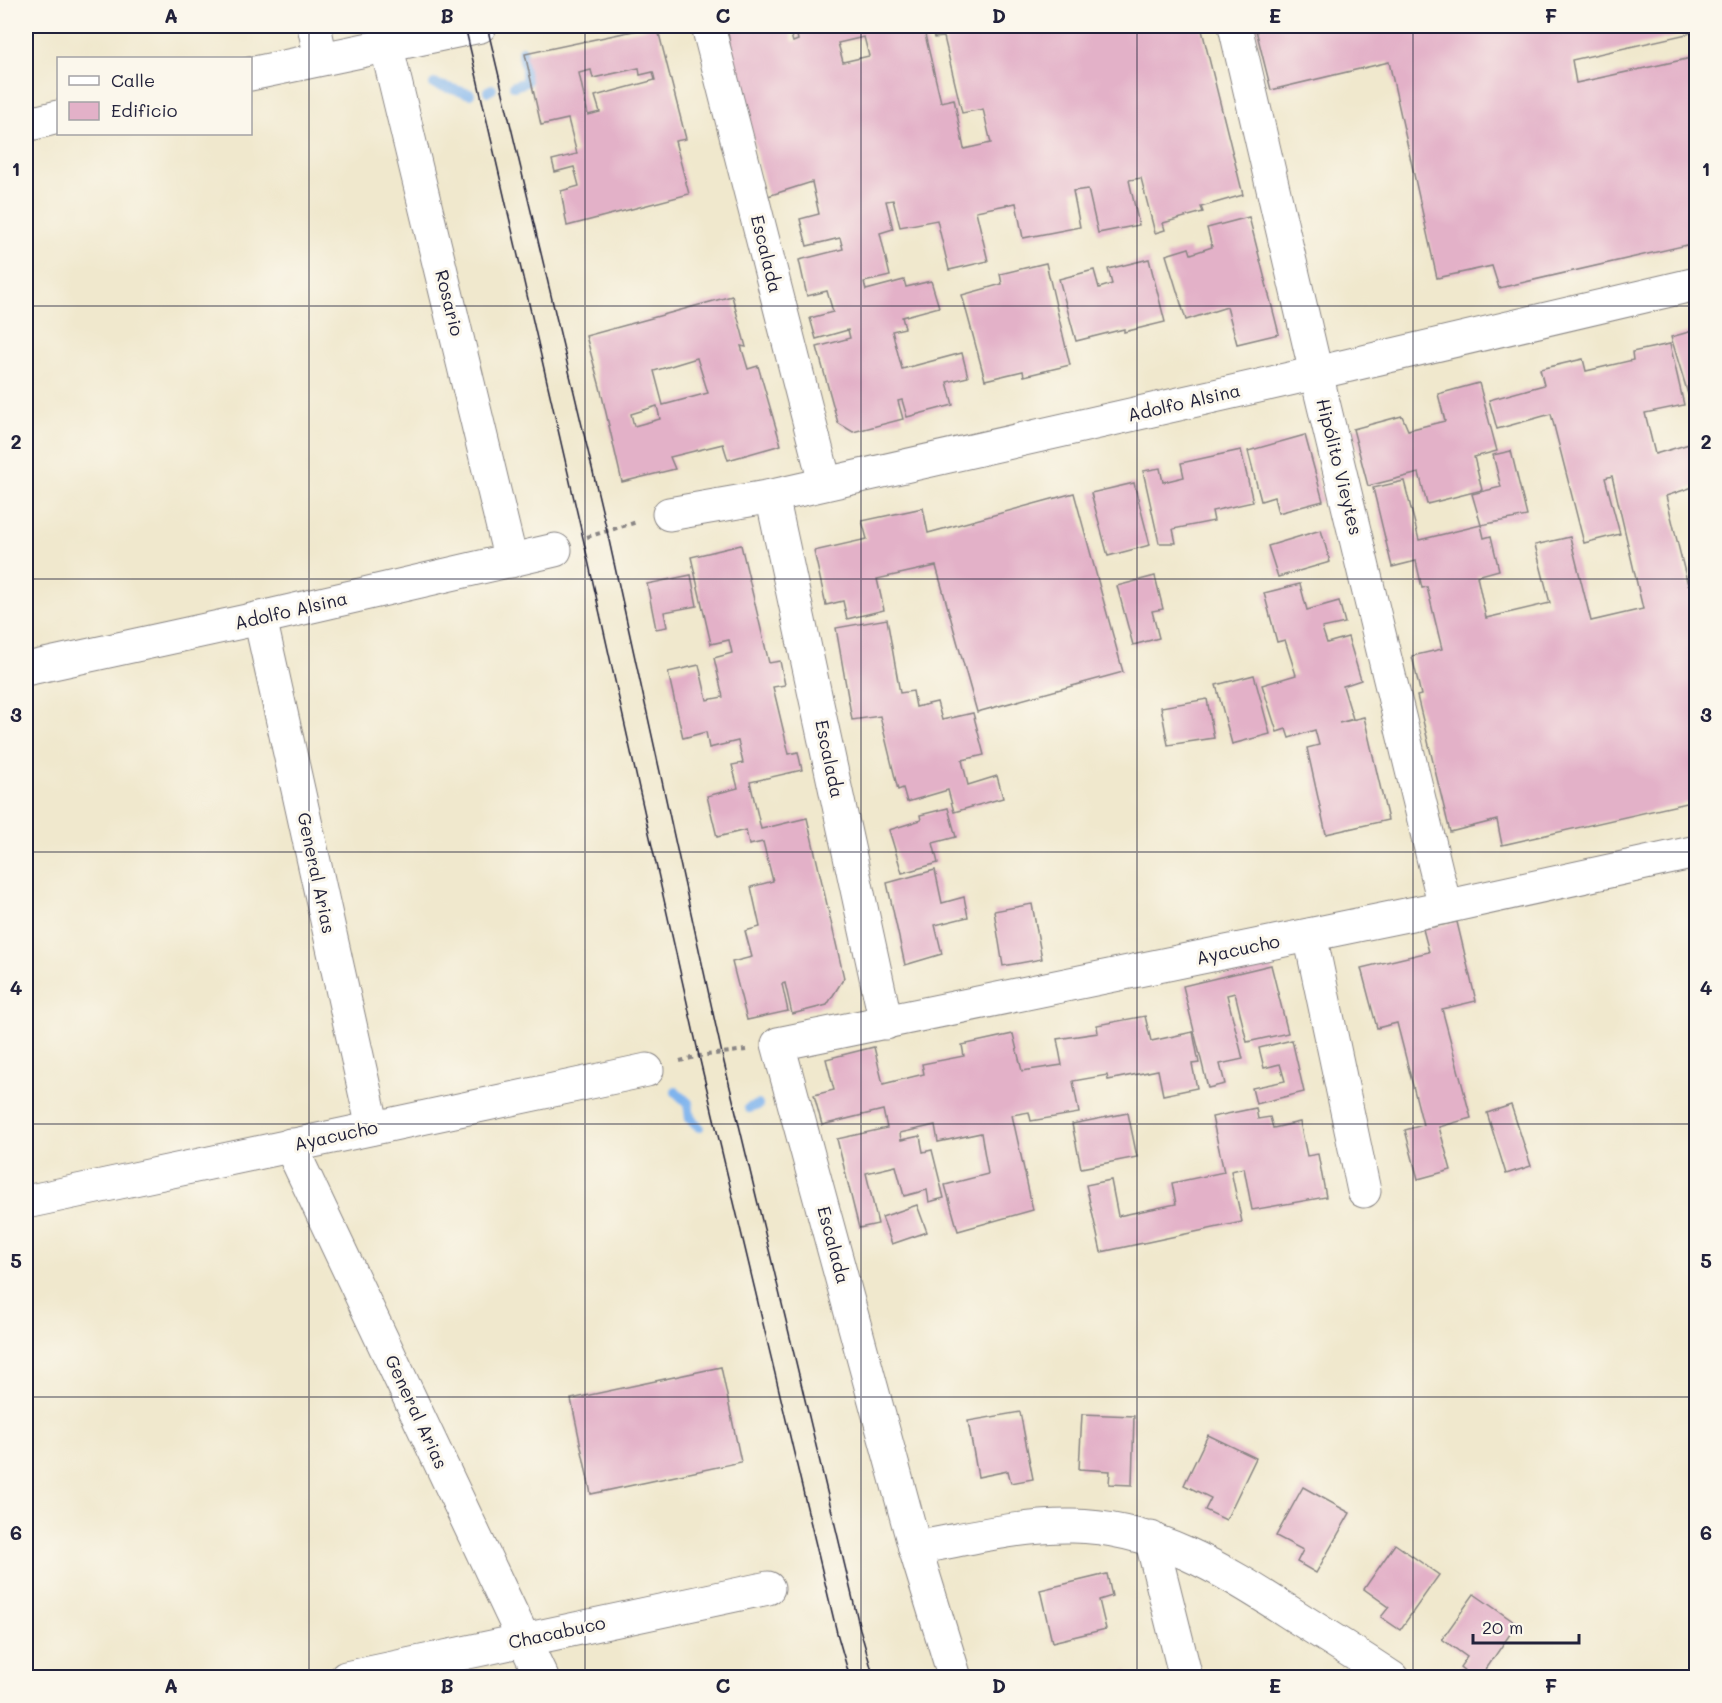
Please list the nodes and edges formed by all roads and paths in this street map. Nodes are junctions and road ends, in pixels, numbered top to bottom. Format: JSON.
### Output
{"nodes":[{"id":1,"x":314,"y":26,"type":"edge"},
{"id":2,"x":480,"y":26,"type":"edge"},
{"id":3,"x":708,"y":26,"type":"edge"},
{"id":4,"x":1235,"y":26,"type":"edge"},
{"id":5,"x":386,"y":44,"type":"junction"},
{"id":6,"x":321,"y":58,"type":"junction"},
{"id":7,"x":252,"y":74,"type":"edge"},
{"id":8,"x":57,"y":117,"type":"edge"},
{"id":9,"x":26,"y":125,"type":"edge"},
{"id":10,"x":1696,"y":284,"type":"edge"},
{"id":11,"x":1316,"y":373,"type":"junction"},
{"id":12,"x":825,"y":483,"type":"junction"},
{"id":13,"x":772,"y":496,"type":"junction"},
{"id":14,"x":669,"y":513,"type":"joint"},
{"id":15,"x":555,"y":550,"type":"joint"},
{"id":16,"x":511,"y":561,"type":"junction"},
{"id":17,"x":260,"y":618,"type":"junction"},
{"id":18,"x":26,"y":669,"type":"edge"},
{"id":19,"x":1696,"y":852,"type":"edge"},
{"id":20,"x":1445,"y":907,"type":"junction"},
{"id":21,"x":1310,"y":935,"type":"junction"},
{"id":22,"x":886,"y":1023,"type":"junction"},
{"id":23,"x":778,"y":1044,"type":"junction"},
{"id":24,"x":647,"y":1070,"type":"joint"},
{"id":25,"x":373,"y":1128,"type":"junction"},
{"id":26,"x":290,"y":1145,"type":"junction"},
{"id":27,"x":1364,"y":1191,"type":"dead end"},
{"id":28,"x":26,"y":1202,"type":"edge"},
{"id":29,"x":1151,"y":1538,"type":"junction"},
{"id":30,"x":915,"y":1548,"type":"junction"},
{"id":31,"x":768,"y":1588,"type":"dead end"},
{"id":32,"x":523,"y":1640,"type":"junction"},
{"id":33,"x":346,"y":1677,"type":"edge"},
{"id":34,"x":542,"y":1677,"type":"edge"},
{"id":35,"x":955,"y":1677,"type":"edge"},
{"id":36,"x":1186,"y":1677,"type":"edge"},
{"id":37,"x":1392,"y":1677,"type":"edge"}],
"edges":[{"from":1,"to":6,"type":"street"},
{"from":2,"to":5,"type":"street"},
{"from":3,"to":12,"type":"street","name":"Escalada"},
{"from":4,"to":11,"type":"street","name":"Hipólito Vieytes"},
{"from":5,"to":6,"type":"street"},
{"from":5,"to":16,"type":"street","name":"Rosario"},
{"from":6,"to":7,"type":"street"},
{"from":8,"to":9,"type":"street"},
{"from":10,"to":11,"type":"street","name":"Adolfo Alsina"},
{"from":11,"to":12,"type":"street","name":"Adolfo Alsina"},
{"from":11,"to":20,"type":"street","name":"Hipólito Vieytes"},
{"from":12,"to":13,"type":"street","name":"Adolfo Alsina"},
{"from":13,"to":14,"type":"street","name":"Adolfo Alsina"},
{"from":13,"to":22,"type":"street","name":"Escalada"},
{"from":14,"to":15,"type":"path"},
{"from":15,"to":16,"type":"street","name":"Adolfo Alsina"},
{"from":16,"to":17,"type":"street","name":"Adolfo Alsina"},
{"from":17,"to":18,"type":"street","name":"Adolfo Alsina"},
{"from":17,"to":25,"type":"street","name":"General Arias"},
{"from":19,"to":20,"type":"street","name":"Ayacucho"},
{"from":20,"to":21,"type":"street","name":"Ayacucho"},
{"from":21,"to":22,"type":"street","name":"Ayacucho"},
{"from":21,"to":27,"type":"street"},
{"from":22,"to":23,"type":"street","name":"Ayacucho"},
{"from":23,"to":24,"type":"path"},
{"from":23,"to":30,"type":"street","name":"Escalada"},
{"from":24,"to":25,"type":"street","name":"Ayacucho"},
{"from":25,"to":26,"type":"street","name":"Ayacucho"},
{"from":26,"to":28,"type":"street","name":"Ayacucho"},
{"from":26,"to":32,"type":"street","name":"General Arias"},
{"from":29,"to":30,"type":"street"},
{"from":29,"to":36,"type":"street"},
{"from":29,"to":37,"type":"street"},
{"from":30,"to":35,"type":"street","name":"Escalada"},
{"from":31,"to":32,"type":"street","name":"Chacabuco"},
{"from":32,"to":33,"type":"street","name":"Chacabuco"},
{"from":32,"to":34,"type":"street","name":"General Arias"}]}
